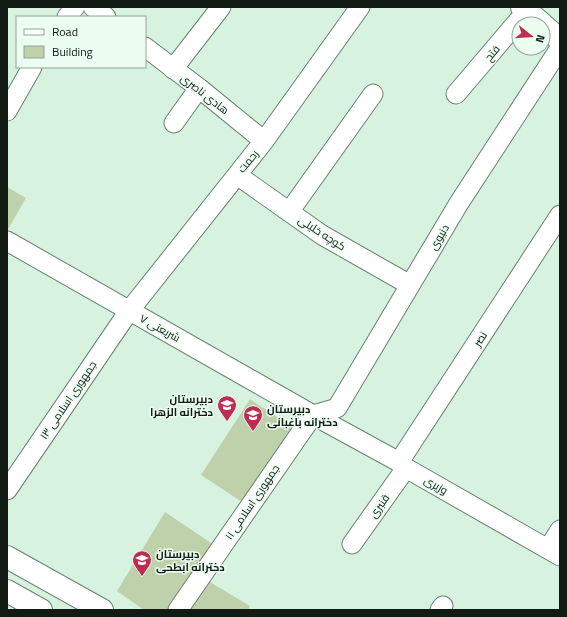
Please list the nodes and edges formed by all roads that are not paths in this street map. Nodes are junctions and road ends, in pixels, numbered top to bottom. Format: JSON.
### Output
{"nodes":[{"id":1,"x":74,"y":7,"type":"edge"},
{"id":2,"x":94,"y":7,"type":"edge"},
{"id":3,"x":221,"y":7,"type":"edge"},
{"id":4,"x":360,"y":7,"type":"edge"},
{"id":5,"x":533,"y":15,"type":"edge"},
{"id":6,"x":68,"y":16,"type":"edge"},
{"id":7,"x":105,"y":16,"type":"edge"},
{"id":8,"x":560,"y":40,"type":"edge"},
{"id":9,"x":146,"y":48,"type":"edge"},
{"id":10,"x":560,"y":48,"type":"edge"},
{"id":11,"x":31,"y":68,"type":"edge"},
{"id":12,"x":173,"y":69,"type":"junction"},
{"id":13,"x":199,"y":88,"type":"junction"},
{"id":14,"x":373,"y":94,"type":"dead end"},
{"id":15,"x":456,"y":94,"type":"dead end"},
{"id":16,"x":7,"y":111,"type":"edge"},
{"id":17,"x":174,"y":123,"type":"dead end"},
{"id":18,"x":264,"y":141,"type":"junction"},
{"id":19,"x":237,"y":175,"type":"junction"},
{"id":20,"x":289,"y":212,"type":"junction"},
{"id":21,"x":560,"y":215,"type":"edge"},
{"id":22,"x":7,"y":241,"type":"edge"},
{"id":23,"x":410,"y":285,"type":"junction"},
{"id":24,"x":130,"y":311,"type":"junction"},
{"id":25,"x":313,"y":414,"type":"junction"},
{"id":26,"x":403,"y":465,"type":"junction"},
{"id":27,"x":7,"y":490,"type":"edge"},
{"id":28,"x":560,"y":530,"type":"edge"},
{"id":29,"x":352,"y":544,"type":"dead end"},
{"id":30,"x":554,"y":552,"type":"edge"},
{"id":31,"x":7,"y":557,"type":"edge"},
{"id":32,"x":7,"y":591,"type":"edge"},
{"id":33,"x":41,"y":610,"type":"edge"},
{"id":34,"x":102,"y":610,"type":"edge"},
{"id":35,"x":178,"y":610,"type":"edge"}],
"edges":[{"from":1,"to":6,"type":"street"},
{"from":2,"to":7,"type":"street"},
{"from":3,"to":12,"type":"street"},
{"from":4,"to":18,"type":"street","name":"رحمت"},
{"from":5,"to":8,"type":"main road"},
{"from":5,"to":15,"type":"street","name":"فتح"},
{"from":9,"to":12,"type":"street","name":"هادی ناصری"},
{"from":10,"to":23,"type":"street","name":"دنیوی"},
{"from":11,"to":16,"type":"street"},
{"from":12,"to":13,"type":"street","name":"هادی ناصری"},
{"from":13,"to":17,"type":"street"},
{"from":13,"to":18,"type":"street","name":"هادی ناصری"},
{"from":14,"to":20,"type":"street"},
{"from":18,"to":19,"type":"street","name":"رحمت"},
{"from":19,"to":20,"type":"street","name":"کوچه خلیلی"},
{"from":19,"to":24,"type":"street","name":"رحمت"},
{"from":20,"to":23,"type":"street","name":"کوچه خلیلی"},
{"from":21,"to":26,"type":"street","name":"نصر"},
{"from":22,"to":24,"type":"street","name":"شریعتی ۷"},
{"from":23,"to":25,"type":"street","name":"دنیوی"},
{"from":24,"to":25,"type":"street","name":"شریعتی ۷"},
{"from":24,"to":27,"type":"street","name":"جمهوری اسلامی ۱۳"},
{"from":25,"to":26,"type":"street","name":"وزیری"},
{"from":25,"to":35,"type":"street","name":"جمهوری اسلامی ۱۱"},
{"from":26,"to":29,"type":"street","name":"قنبری"},
{"from":26,"to":30,"type":"street","name":"وزیری"},
{"from":28,"to":30,"type":"street"},
{"from":31,"to":34,"type":"main road"},
{"from":32,"to":33,"type":"main road"}]}
